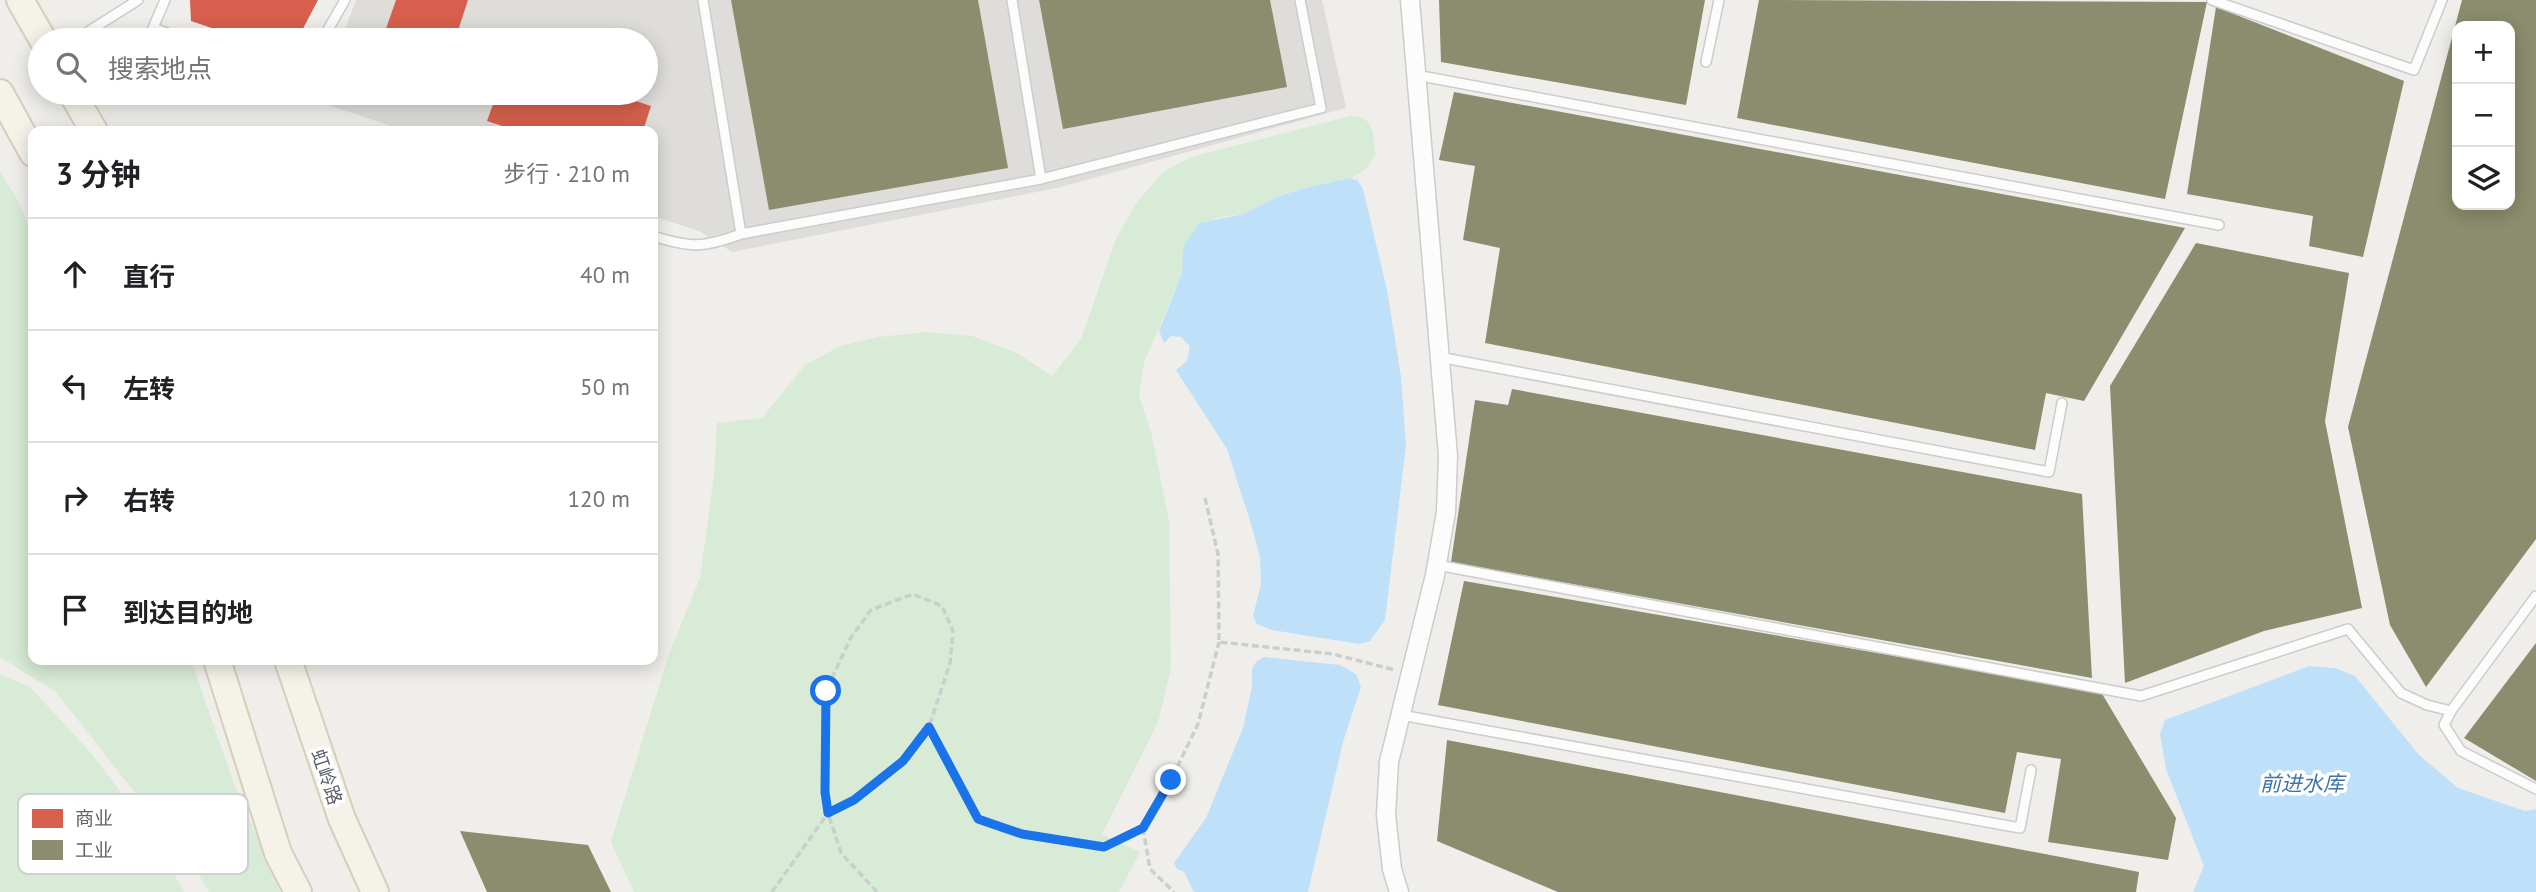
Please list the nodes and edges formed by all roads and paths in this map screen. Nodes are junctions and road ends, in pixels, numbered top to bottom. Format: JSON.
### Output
{"nodes":[{"id":1,"x":20,"y":0,"type":"edge"},
{"id":2,"x":138,"y":0,"type":"edge"},
{"id":3,"x":165,"y":0,"type":"edge"},
{"id":4,"x":345,"y":0,"type":"edge"},
{"id":5,"x":703,"y":0,"type":"edge"},
{"id":6,"x":1012,"y":0,"type":"edge"},
{"id":7,"x":1300,"y":0,"type":"edge"},
{"id":8,"x":1410,"y":0,"type":"edge"},
{"id":9,"x":1719,"y":0,"type":"edge"},
{"id":10,"x":2212,"y":0,"type":"edge"},
{"id":11,"x":2442,"y":0,"type":"edge"},
{"id":12,"x":36,"y":28,"type":"edge"},
{"id":13,"x":94,"y":28,"type":"edge"},
{"id":14,"x":153,"y":28,"type":"edge"},
{"id":15,"x":329,"y":28,"type":"edge"},
{"id":16,"x":1706,"y":62,"type":"dead end"},
{"id":17,"x":1416,"y":75,"type":"junction"},
{"id":18,"x":0,"y":93,"type":"edge"},
{"id":19,"x":79,"y":105,"type":"edge"},
{"id":20,"x":91,"y":126,"type":"edge"},
{"id":21,"x":28,"y":144,"type":"edge"},
{"id":22,"x":1041,"y":179,"type":"junction"},
{"id":23,"x":2219,"y":225,"type":"dead end"},
{"id":24,"x":741,"y":234,"type":"junction"},
{"id":25,"x":658,"y":238,"type":"edge"},
{"id":26,"x":1439,"y":357,"type":"junction"},
{"id":27,"x":2062,"y":403,"type":"dead end"},
{"id":28,"x":1205,"y":498,"type":"dead end"},
{"id":29,"x":1437,"y":565,"type":"junction"},
{"id":30,"x":2536,"y":596,"type":"edge"},
{"id":31,"x":1219,"y":642,"type":"junction"},
{"id":32,"x":219,"y":665,"type":"edge"},
{"id":33,"x":290,"y":665,"type":"edge"},
{"id":34,"x":1410,"y":674,"type":"junction"},
{"id":35,"x":2451,"y":711,"type":"junction"},
{"id":36,"x":1401,"y":715,"type":"junction"},
{"id":37,"x":929,"y":727,"type":"junction"},
{"id":38,"x":2031,"y":770,"type":"dead end"},
{"id":39,"x":2536,"y":789,"type":"edge"},
{"id":40,"x":828,"y":813,"type":"junction"},
{"id":41,"x":1143,"y":828,"type":"junction"},
{"id":42,"x":298,"y":892,"type":"edge"},
{"id":43,"x":375,"y":892,"type":"edge"},
{"id":44,"x":772,"y":892,"type":"edge"},
{"id":45,"x":877,"y":892,"type":"edge"},
{"id":46,"x":1174,"y":892,"type":"edge"},
{"id":47,"x":1399,"y":892,"type":"edge"}],
"edges":[{"from":1,"to":12,"type":"main road"},
{"from":2,"to":13,"type":"lane"},
{"from":3,"to":14,"type":"lane"},
{"from":4,"to":15,"type":"lane"},
{"from":5,"to":24,"type":"lane"},
{"from":6,"to":22,"type":"lane"},
{"from":7,"to":22,"type":"lane"},
{"from":8,"to":17,"type":"street"},
{"from":9,"to":16,"type":"lane"},
{"from":10,"to":11,"type":"lane"},
{"from":17,"to":23,"type":"lane"},
{"from":17,"to":26,"type":"street"},
{"from":18,"to":21,"type":"main road"},
{"from":19,"to":20,"type":"main road"},
{"from":22,"to":24,"type":"lane"},
{"from":24,"to":25,"type":"lane"},
{"from":26,"to":27,"type":"lane"},
{"from":26,"to":29,"type":"street"},
{"from":28,"to":31,"type":"path"},
{"from":29,"to":34,"type":"street"},
{"from":29,"to":35,"type":"lane"},
{"from":30,"to":35,"type":"lane"},
{"from":31,"to":34,"type":"path"},
{"from":31,"to":41,"type":"path"},
{"from":32,"to":42,"type":"main road"},
{"from":33,"to":43,"type":"main road","name":"虹岭路"},
{"from":34,"to":36,"type":"street"},
{"from":35,"to":39,"type":"lane"},
{"from":36,"to":38,"type":"lane"},
{"from":36,"to":47,"type":"street"},
{"from":37,"to":40,"type":"path"},
{"from":37,"to":40,"type":"path"},
{"from":37,"to":41,"type":"path"},
{"from":40,"to":44,"type":"path"},
{"from":40,"to":45,"type":"path"},
{"from":41,"to":46,"type":"path"}]}
